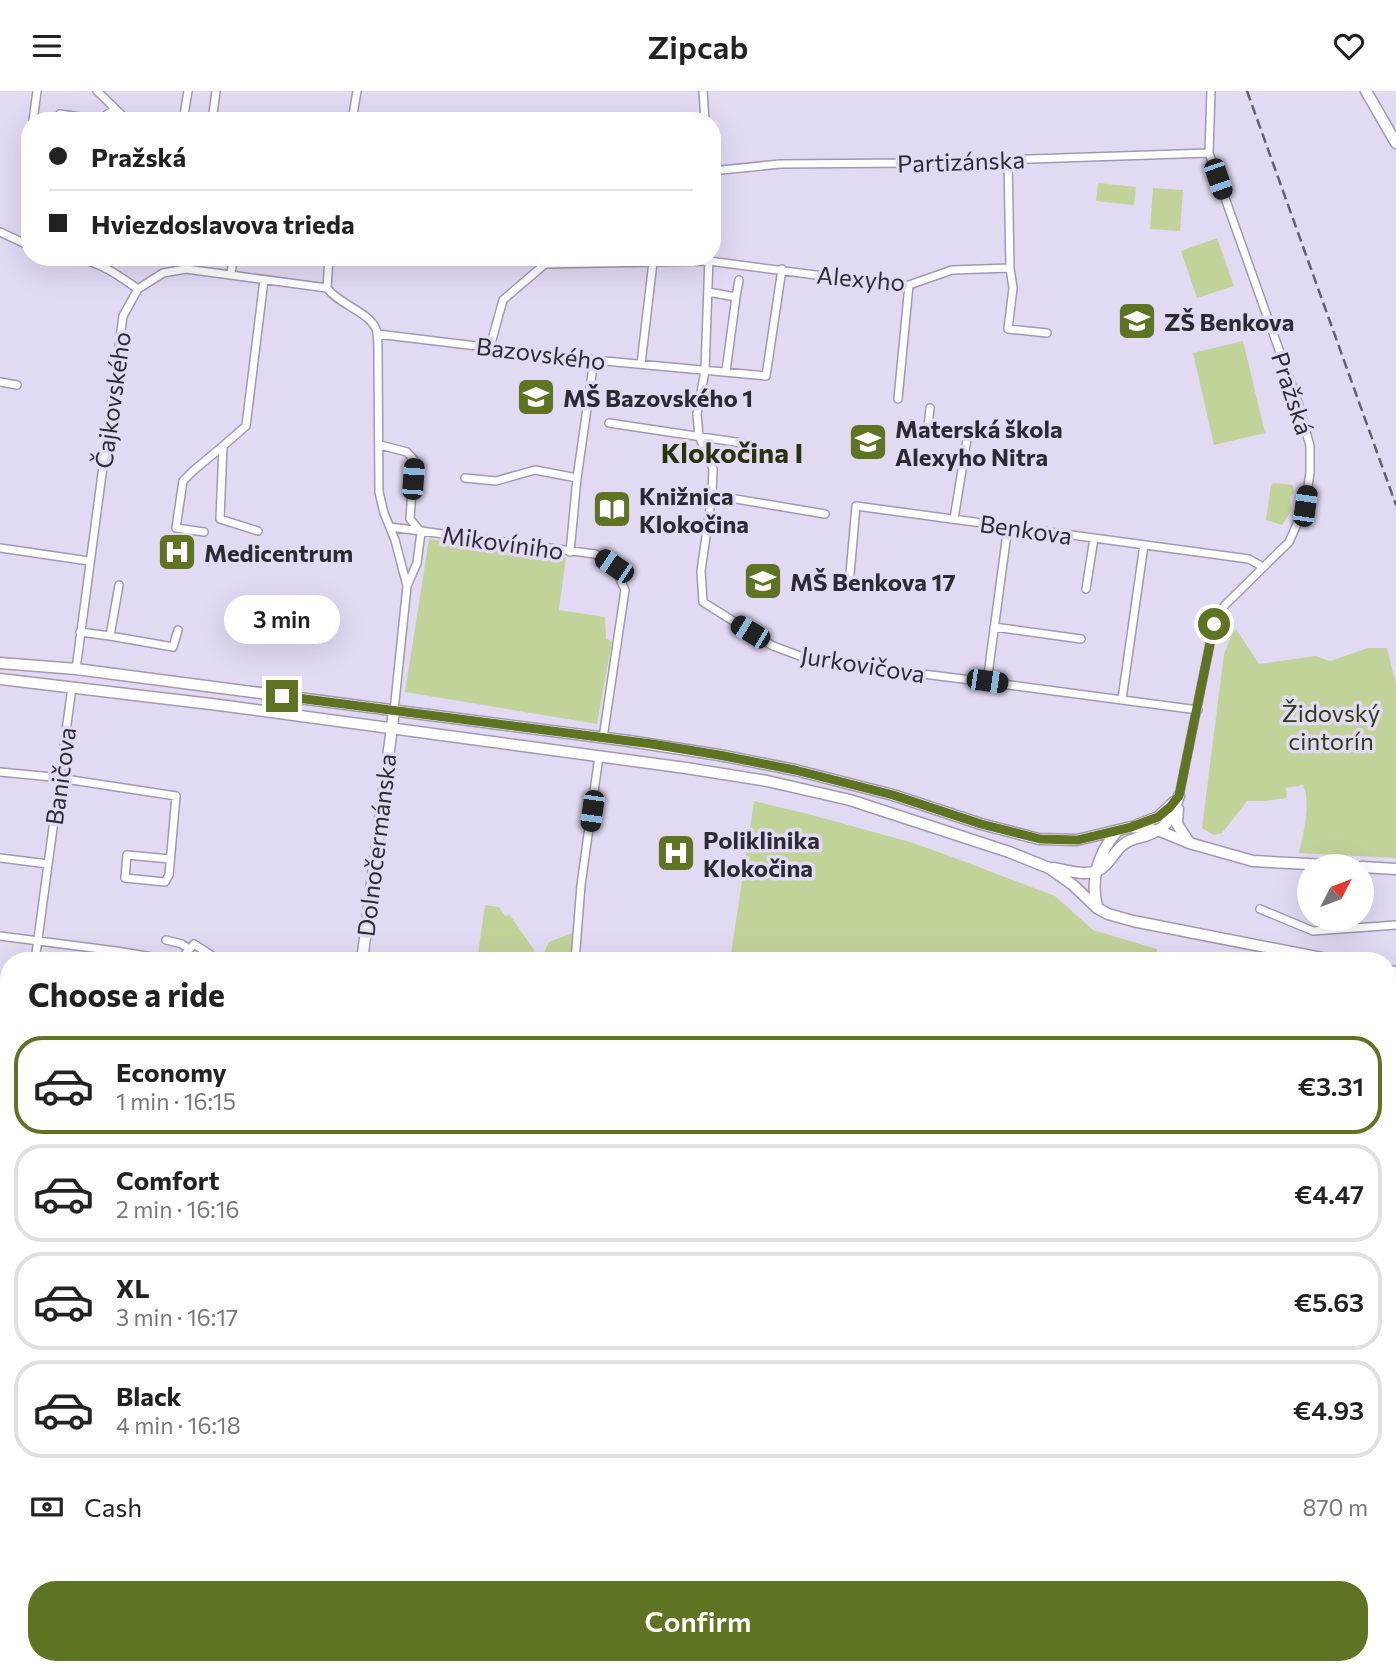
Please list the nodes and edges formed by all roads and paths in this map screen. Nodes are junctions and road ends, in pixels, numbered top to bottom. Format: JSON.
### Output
{"nodes":[{"id":1,"x":37,"y":91,"type":"edge"},
{"id":2,"x":97,"y":91,"type":"edge"},
{"id":3,"x":188,"y":91,"type":"edge"},
{"id":4,"x":216,"y":91,"type":"edge"},
{"id":5,"x":357,"y":91,"type":"edge"},
{"id":6,"x":703,"y":91,"type":"edge"},
{"id":7,"x":1211,"y":91,"type":"edge"},
{"id":8,"x":1366,"y":91,"type":"edge"},
{"id":9,"x":115,"y":109,"type":"junction"},
{"id":10,"x":34,"y":112,"type":"edge"},
{"id":11,"x":111,"y":112,"type":"edge"},
{"id":12,"x":118,"y":112,"type":"edge"},
{"id":13,"x":184,"y":112,"type":"edge"},
{"id":14,"x":213,"y":112,"type":"edge"},
{"id":15,"x":354,"y":112,"type":"edge"},
{"id":16,"x":704,"y":112,"type":"edge"},
{"id":17,"x":1396,"y":143,"type":"edge"},
{"id":18,"x":1209,"y":153,"type":"junction"},
{"id":19,"x":1008,"y":159,"type":"junction"},
{"id":20,"x":721,"y":170,"type":"edge"},
{"id":21,"x":0,"y":232,"type":"edge"},
{"id":22,"x":21,"y":242,"type":"edge"},
{"id":23,"x":721,"y":261,"type":"edge"},
{"id":24,"x":102,"y":266,"type":"edge"},
{"id":25,"x":232,"y":266,"type":"edge"},
{"id":26,"x":328,"y":266,"type":"edge"},
{"id":27,"x":543,"y":266,"type":"edge"},
{"id":28,"x":653,"y":266,"type":"edge"},
{"id":29,"x":709,"y":266,"type":"edge"},
{"id":30,"x":1010,"y":268,"type":"junction"},
{"id":31,"x":782,"y":269,"type":"junction"},
{"id":32,"x":231,"y":275,"type":"junction"},
{"id":33,"x":264,"y":280,"type":"junction"},
{"id":34,"x":738,"y":280,"type":"dead end"},
{"id":35,"x":909,"y":285,"type":"junction"},
{"id":36,"x":327,"y":288,"type":"junction"},
{"id":37,"x":138,"y":289,"type":"junction"},
{"id":38,"x":708,"y":292,"type":"junction"},
{"id":39,"x":736,"y":297,"type":"junction"},
{"id":40,"x":1047,"y":333,"type":"dead end"},
{"id":41,"x":377,"y":334,"type":"junction"},
{"id":42,"x":490,"y":347,"type":"junction"},
{"id":43,"x":594,"y":359,"type":"junction"},
{"id":44,"x":641,"y":364,"type":"junction"},
{"id":45,"x":705,"y":371,"type":"junction"},
{"id":46,"x":726,"y":371,"type":"junction"},
{"id":47,"x":0,"y":382,"type":"edge"},
{"id":48,"x":17,"y":385,"type":"dead end"},
{"id":49,"x":898,"y":399,"type":"dead end"},
{"id":50,"x":930,"y":408,"type":"dead end"},
{"id":51,"x":609,"y":422,"type":"dead end"},
{"id":52,"x":699,"y":436,"type":"junction"},
{"id":53,"x":742,"y":443,"type":"dead end"},
{"id":54,"x":380,"y":445,"type":"junction"},
{"id":55,"x":223,"y":446,"type":"junction"},
{"id":56,"x":465,"y":478,"type":"dead end"},
{"id":57,"x":577,"y":478,"type":"junction"},
{"id":58,"x":712,"y":495,"type":"junction"},
{"id":59,"x":825,"y":514,"type":"dead end"},
{"id":60,"x":954,"y":519,"type":"junction"},
{"id":61,"x":1008,"y":526,"type":"junction"},
{"id":62,"x":390,"y":527,"type":"junction"},
{"id":63,"x":258,"y":531,"type":"dead end"},
{"id":64,"x":204,"y":532,"type":"dead end"},
{"id":65,"x":421,"y":532,"type":"junction"},
{"id":66,"x":1094,"y":538,"type":"junction"},
{"id":67,"x":1144,"y":545,"type":"junction"},
{"id":68,"x":0,"y":548,"type":"edge"},
{"id":69,"x":570,"y":552,"type":"junction"},
{"id":70,"x":89,"y":561,"type":"junction"},
{"id":71,"x":1263,"y":567,"type":"junction"},
{"id":72,"x":850,"y":574,"type":"dead end"},
{"id":73,"x":119,"y":585,"type":"dead end"},
{"id":74,"x":407,"y":586,"type":"junction"},
{"id":75,"x":1086,"y":589,"type":"dead end"},
{"id":76,"x":994,"y":627,"type":"junction"},
{"id":77,"x":178,"y":630,"type":"dead end"},
{"id":78,"x":80,"y":632,"type":"junction"},
{"id":79,"x":110,"y":636,"type":"junction"},
{"id":80,"x":1082,"y":639,"type":"dead end"},
{"id":81,"x":0,"y":663,"type":"edge"},
{"id":82,"x":76,"y":669,"type":"junction"},
{"id":83,"x":0,"y":679,"type":"edge"},
{"id":84,"x":987,"y":681,"type":"junction"},
{"id":85,"x":72,"y":687,"type":"junction"},
{"id":86,"x":221,"y":687,"type":"junction"},
{"id":87,"x":1122,"y":699,"type":"junction"},
{"id":88,"x":219,"y":705,"type":"junction"},
{"id":89,"x":394,"y":711,"type":"junction"},
{"id":90,"x":1198,"y":711,"type":"junction"},
{"id":91,"x":391,"y":729,"type":"junction"},
{"id":92,"x":603,"y":738,"type":"junction"},
{"id":93,"x":599,"y":756,"type":"junction"},
{"id":94,"x":0,"y":772,"type":"edge"},
{"id":95,"x":59,"y":778,"type":"junction"},
{"id":96,"x":1179,"y":796,"type":"junction"},
{"id":97,"x":1131,"y":827,"type":"junction"},
{"id":98,"x":1118,"y":831,"type":"junction"},
{"id":99,"x":1160,"y":831,"type":"junction"},
{"id":100,"x":1189,"y":843,"type":"junction"},
{"id":101,"x":0,"y":857,"type":"edge"},
{"id":102,"x":170,"y":859,"type":"junction"},
{"id":103,"x":1297,"y":863,"type":"edge"},
{"id":104,"x":48,"y":864,"type":"junction"},
{"id":105,"x":1049,"y":868,"type":"junction"},
{"id":106,"x":1374,"y":868,"type":"edge"},
{"id":107,"x":1396,"y":869,"type":"edge"},
{"id":108,"x":1096,"y":871,"type":"junction"},
{"id":109,"x":1097,"y":908,"type":"junction"},
{"id":110,"x":1260,"y":909,"type":"dead end"},
{"id":111,"x":1396,"y":925,"type":"edge"},
{"id":112,"x":0,"y":936,"type":"edge"},
{"id":113,"x":37,"y":940,"type":"junction"},
{"id":114,"x":166,"y":940,"type":"dead end"},
{"id":115,"x":189,"y":949,"type":"junction"},
{"id":116,"x":116,"y":951,"type":"joint"},
{"id":117,"x":36,"y":952,"type":"edge"},
{"id":118,"x":122,"y":952,"type":"edge"},
{"id":119,"x":186,"y":952,"type":"edge"},
{"id":120,"x":206,"y":952,"type":"edge"},
{"id":121,"x":363,"y":952,"type":"edge"},
{"id":122,"x":576,"y":952,"type":"edge"},
{"id":123,"x":1290,"y":952,"type":"edge"}],
"edges":[{"from":1,"to":10,"type":"street"},
{"from":2,"to":9,"type":"street"},
{"from":3,"to":13,"type":"street"},
{"from":4,"to":14,"type":"street"},
{"from":5,"to":15,"type":"street"},
{"from":6,"to":16,"type":"street"},
{"from":7,"to":18,"type":"street","name":"Pražská"},
{"from":8,"to":17,"type":"street"},
{"from":9,"to":11,"type":"street"},
{"from":9,"to":12,"type":"street"},
{"from":18,"to":19,"type":"street","name":"Partizánska"},
{"from":18,"to":71,"type":"street","name":"Pražská"},
{"from":19,"to":20,"type":"street","name":"Partizánska"},
{"from":19,"to":30,"type":"street"},
{"from":21,"to":22,"type":"street"},
{"from":23,"to":31,"type":"street","name":"Alexyho"},
{"from":24,"to":37,"type":"street"},
{"from":25,"to":32,"type":"street"},
{"from":26,"to":36,"type":"street"},
{"from":27,"to":42,"type":"street","name":"Alexyho"},
{"from":28,"to":44,"type":"street"},
{"from":29,"to":38,"type":"street","name":"Jurkovičova"},
{"from":30,"to":35,"type":"street","name":"Alexyho"},
{"from":30,"to":40,"type":"street"},
{"from":31,"to":35,"type":"street","name":"Alexyho"},
{"from":31,"to":46,"type":"street","name":"Bazovského"},
{"from":32,"to":33,"type":"street"},
{"from":32,"to":37,"type":"street"},
{"from":33,"to":36,"type":"street"},
{"from":33,"to":55,"type":"street"},
{"from":34,"to":39,"type":"street"},
{"from":35,"to":49,"type":"street"},
{"from":36,"to":41,"type":"street"},
{"from":37,"to":70,"type":"street","name":"Čajkovského"},
{"from":38,"to":39,"type":"street"},
{"from":38,"to":45,"type":"street","name":"Jurkovičova"},
{"from":39,"to":46,"type":"street"},
{"from":41,"to":42,"type":"street","name":"Bazovského"},
{"from":41,"to":54,"type":"street","name":"Mikovíniho"},
{"from":42,"to":43,"type":"street","name":"Bazovského"},
{"from":43,"to":44,"type":"street","name":"Bazovského"},
{"from":43,"to":57,"type":"street"},
{"from":44,"to":45,"type":"street","name":"Bazovského"},
{"from":45,"to":46,"type":"street","name":"Bazovského"},
{"from":45,"to":52,"type":"street","name":"Jurkovičova"},
{"from":47,"to":48,"type":"street"},
{"from":50,"to":60,"type":"street"},
{"from":51,"to":52,"type":"street"},
{"from":52,"to":53,"type":"street"},
{"from":52,"to":58,"type":"street","name":"Jurkovičova"},
{"from":54,"to":62,"type":"street","name":"Mikovíniho"},
{"from":54,"to":65,"type":"street","name":"Mikovíniho"},
{"from":55,"to":63,"type":"street"},
{"from":55,"to":64,"type":"street"},
{"from":56,"to":57,"type":"street"},
{"from":57,"to":69,"type":"street"},
{"from":58,"to":59,"type":"street"},
{"from":58,"to":84,"type":"street","name":"Jurkovičova"},
{"from":60,"to":61,"type":"street","name":"Benkova"},
{"from":60,"to":72,"type":"street","name":"Benkova"},
{"from":61,"to":66,"type":"street","name":"Benkova"},
{"from":61,"to":76,"type":"street"},
{"from":62,"to":65,"type":"street","name":"Mikovíniho"},
{"from":62,"to":74,"type":"street","name":"Mikovíniho"},
{"from":65,"to":69,"type":"street","name":"Mikovíniho"},
{"from":65,"to":74,"type":"street","name":"Mikovíniho"},
{"from":66,"to":67,"type":"street","name":"Benkova"},
{"from":66,"to":75,"type":"street"},
{"from":67,"to":71,"type":"street","name":"Benkova"},
{"from":67,"to":87,"type":"street"},
{"from":68,"to":70,"type":"street"},
{"from":69,"to":92,"type":"street","name":"Mikovíniho"},
{"from":70,"to":78,"type":"street","name":"Čajkovského"},
{"from":71,"to":90,"type":"street","name":"Pražská"},
{"from":73,"to":79,"type":"street"},
{"from":74,"to":89,"type":"street","name":"Mikovíniho"},
{"from":76,"to":80,"type":"street"},
{"from":76,"to":84,"type":"street"},
{"from":77,"to":79,"type":"street"},
{"from":78,"to":79,"type":"street"},
{"from":78,"to":82,"type":"street","name":"Čajkovského"},
{"from":81,"to":82,"type":"street"},
{"from":82,"to":85,"type":"street"},
{"from":82,"to":86,"type":"street"},
{"from":83,"to":85,"type":"street"},
{"from":84,"to":87,"type":"street","name":"Jurkovičova"},
{"from":85,"to":88,"type":"street"},
{"from":85,"to":95,"type":"street","name":"Baničova"},
{"from":86,"to":88,"type":"street"},
{"from":86,"to":89,"type":"street"},
{"from":87,"to":90,"type":"street","name":"Jurkovičova"},
{"from":88,"to":91,"type":"street"},
{"from":89,"to":91,"type":"street","name":"Dolnočermánska"},
{"from":89,"to":92,"type":"street"},
{"from":90,"to":96,"type":"street","name":"Pražská"},
{"from":91,"to":93,"type":"street"},
{"from":91,"to":121,"type":"street","name":"Dolnočermánska"},
{"from":92,"to":93,"type":"street"},
{"from":92,"to":98,"type":"street"},
{"from":93,"to":105,"type":"street"},
{"from":93,"to":122,"type":"street"},
{"from":94,"to":95,"type":"street"},
{"from":95,"to":102,"type":"street"},
{"from":95,"to":104,"type":"street","name":"Baničova"},
{"from":96,"to":97,"type":"street"},
{"from":96,"to":99,"type":"street"},
{"from":96,"to":100,"type":"street"},
{"from":97,"to":98,"type":"street"},
{"from":97,"to":99,"type":"street"},
{"from":98,"to":108,"type":"street"},
{"from":99,"to":100,"type":"street"},
{"from":99,"to":108,"type":"street"},
{"from":100,"to":103,"type":"street"},
{"from":101,"to":104,"type":"street"},
{"from":102,"to":102,"type":"street"},
{"from":104,"to":113,"type":"street","name":"Baničova"},
{"from":105,"to":108,"type":"street"},
{"from":105,"to":109,"type":"street"},
{"from":106,"to":107,"type":"street"},
{"from":108,"to":109,"type":"street"},
{"from":109,"to":123,"type":"street"},
{"from":110,"to":111,"type":"street"},
{"from":112,"to":113,"type":"street"},
{"from":113,"to":116,"type":"street"},
{"from":113,"to":117,"type":"street","name":"Baničova"},
{"from":114,"to":115,"type":"street"},
{"from":115,"to":119,"type":"street"},
{"from":115,"to":120,"type":"street"},
{"from":116,"to":118,"type":"street"}]}
